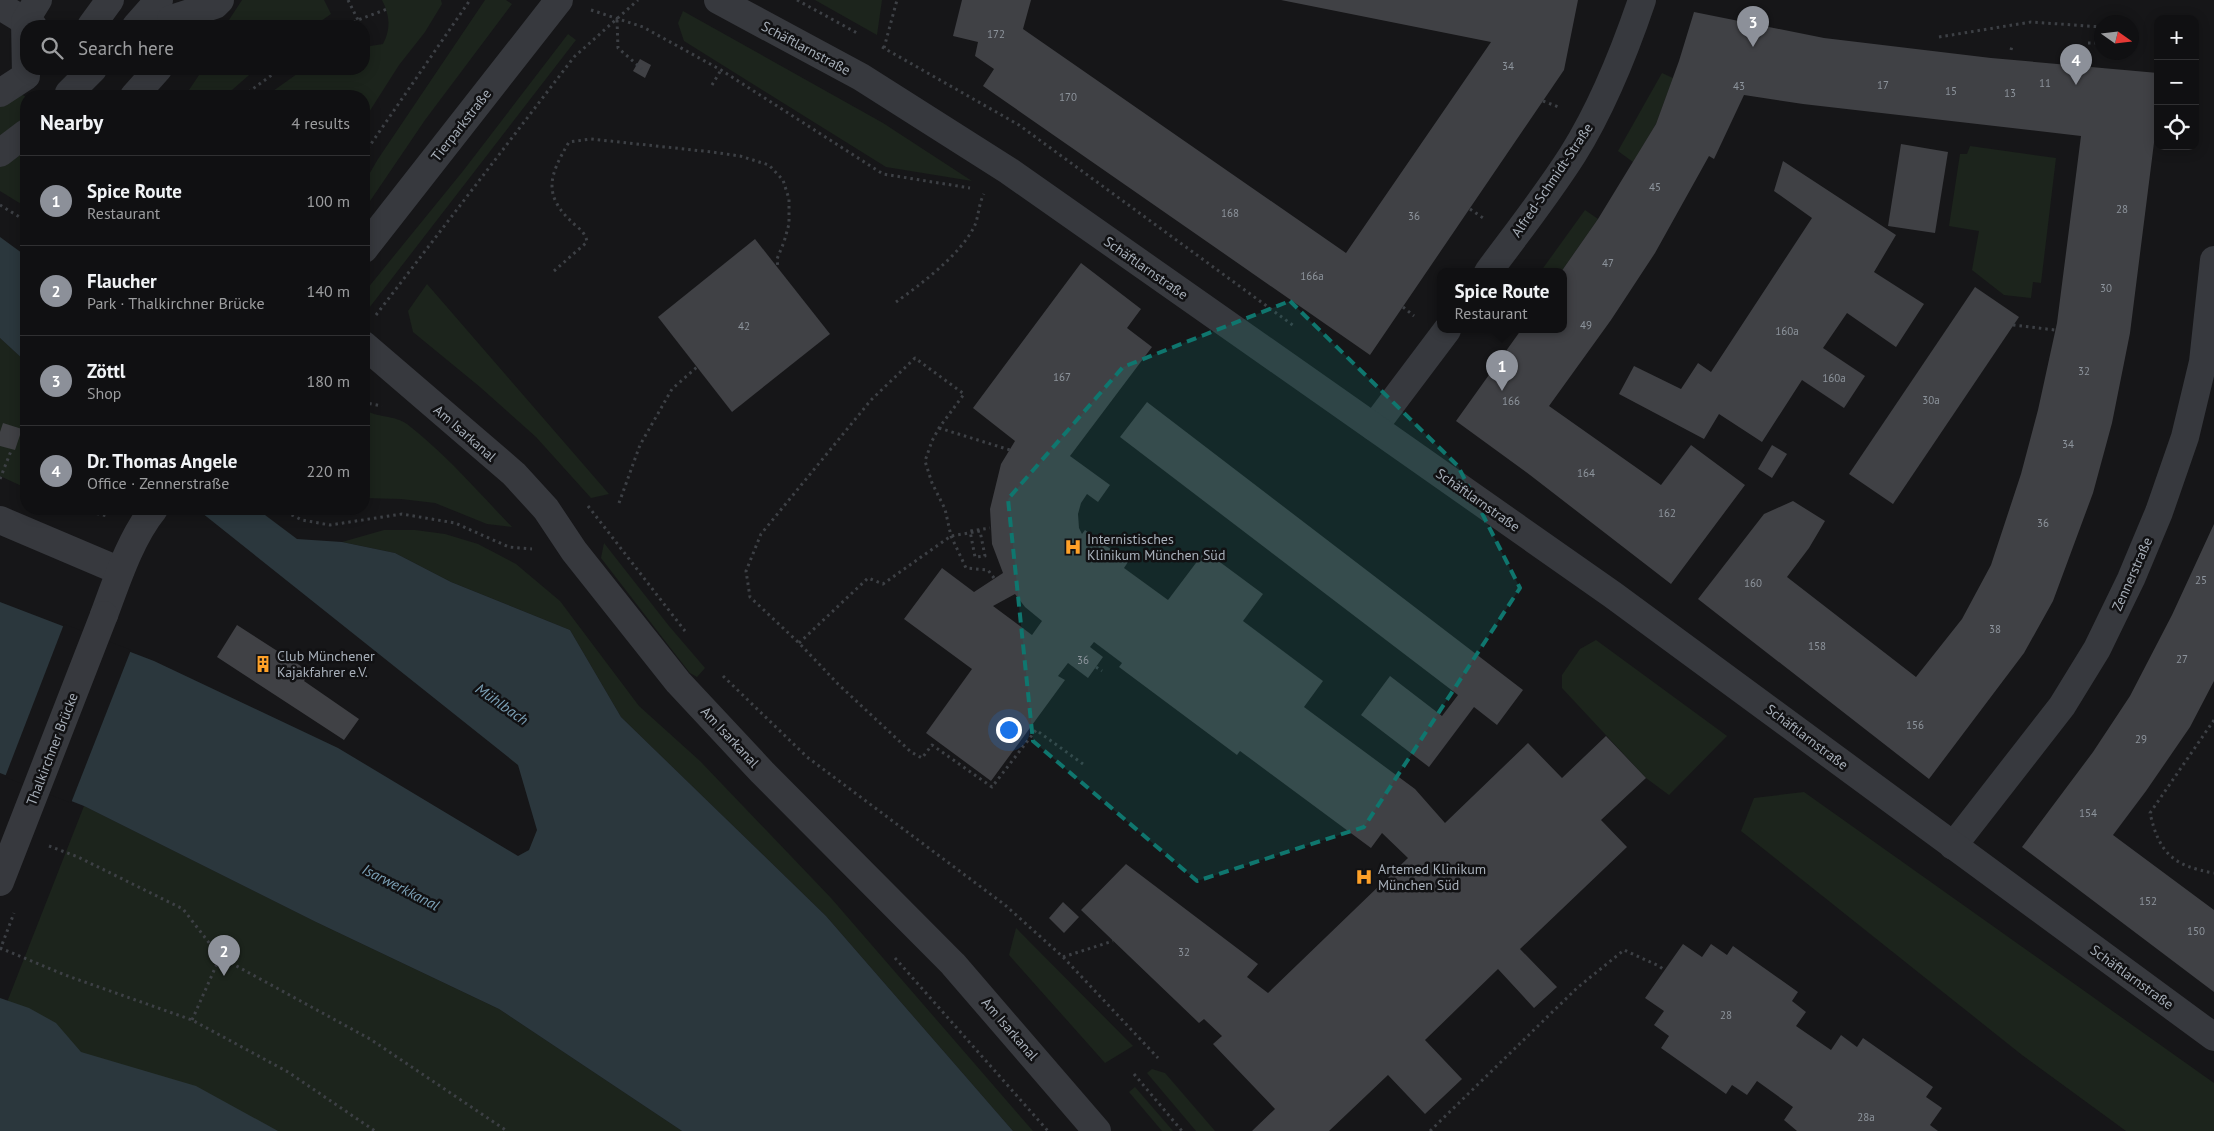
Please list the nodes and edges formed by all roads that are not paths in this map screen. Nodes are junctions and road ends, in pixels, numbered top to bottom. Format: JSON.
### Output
{"nodes":[{"id":1,"x":110,"y":0,"type":"edge"},
{"id":2,"x":220,"y":0,"type":"edge"},
{"id":3,"x":559,"y":0,"type":"edge"},
{"id":4,"x":718,"y":0,"type":"edge"},
{"id":5,"x":1642,"y":0,"type":"edge"},
{"id":6,"x":0,"y":6,"type":"edge"},
{"id":7,"x":156,"y":13,"type":"edge"},
{"id":8,"x":32,"y":16,"type":"edge"},
{"id":9,"x":95,"y":20,"type":"edge"},
{"id":10,"x":85,"y":75,"type":"edge"},
{"id":11,"x":153,"y":75,"type":"edge"},
{"id":12,"x":28,"y":86,"type":"edge"},
{"id":13,"x":70,"y":86,"type":"edge"},
{"id":14,"x":139,"y":90,"type":"edge"},
{"id":15,"x":0,"y":93,"type":"edge"},
{"id":16,"x":20,"y":138,"type":"edge"},
{"id":17,"x":0,"y":153,"type":"edge"},
{"id":18,"x":370,"y":241,"type":"edge"},
{"id":19,"x":2214,"y":260,"type":"edge"},
{"id":20,"x":1491,"y":268,"type":"edge"},
{"id":21,"x":1445,"y":333,"type":"edge"},
{"id":22,"x":370,"y":336,"type":"edge"},
{"id":23,"x":2208,"y":364,"type":"edge"},
{"id":24,"x":1374,"y":427,"type":"junction"},
{"id":25,"x":150,"y":515,"type":"edge"},
{"id":26,"x":0,"y":520,"type":"edge"},
{"id":27,"x":120,"y":571,"type":"junction"},
{"id":28,"x":1953,"y":846,"type":"junction"},
{"id":29,"x":0,"y":882,"type":"edge"},
{"id":30,"x":2214,"y":1036,"type":"edge"},
{"id":31,"x":1097,"y":1131,"type":"edge"}],
"edges":[{"from":1,"to":9,"type":"street"},
{"from":2,"to":7,"type":"street"},
{"from":3,"to":18,"type":"street","name":"Tierparkstraße"},
{"from":4,"to":24,"type":"street","name":"Schäftlarnstraße"},
{"from":5,"to":20,"type":"street","name":"Alfred-Schmidt-Straße"},
{"from":6,"to":8,"type":"street"},
{"from":10,"to":13,"type":"street"},
{"from":11,"to":14,"type":"street"},
{"from":12,"to":15,"type":"street"},
{"from":16,"to":17,"type":"street"},
{"from":19,"to":23,"type":"street","name":"Zennerstraße"},
{"from":21,"to":24,"type":"street"},
{"from":22,"to":31,"type":"street","name":"Am Isarkanal"},
{"from":23,"to":28,"type":"street","name":"Zennerstraße"},
{"from":24,"to":28,"type":"street","name":"Schäftlarnstraße"},
{"from":25,"to":27,"type":"street"},
{"from":26,"to":27,"type":"street"},
{"from":27,"to":29,"type":"street","name":"Thalkirchner Brücke","bridge":true},
{"from":28,"to":30,"type":"street","name":"Schäftlarnstraße"}]}
